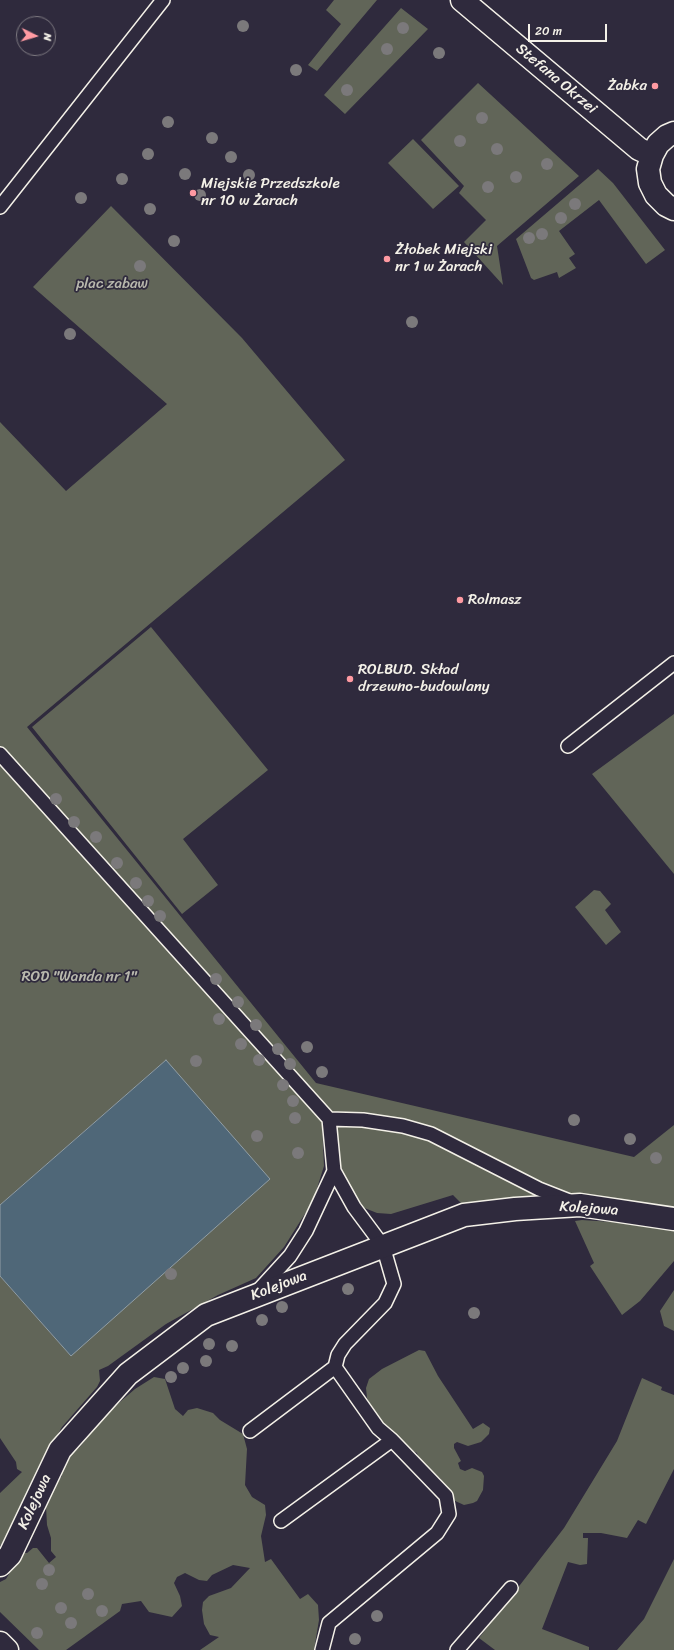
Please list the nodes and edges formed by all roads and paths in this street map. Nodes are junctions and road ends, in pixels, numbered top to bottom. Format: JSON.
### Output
{"nodes":[{"id":1,"x":163,"y":0,"type":"edge"},
{"id":2,"x":462,"y":0,"type":"edge"},
{"id":3,"x":674,"y":133,"type":"edge"},
{"id":4,"x":652,"y":155,"type":"junction"},
{"id":5,"x":0,"y":207,"type":"edge"},
{"id":6,"x":674,"y":209,"type":"edge"},
{"id":7,"x":674,"y":663,"type":"edge"},
{"id":8,"x":568,"y":746,"type":"dead end"},
{"id":9,"x":0,"y":754,"type":"edge"},
{"id":10,"x":329,"y":1119,"type":"junction"},
{"id":11,"x":334,"y":1171,"type":"junction"},
{"id":12,"x":580,"y":1205,"type":"junction"},
{"id":13,"x":674,"y":1219,"type":"edge"},
{"id":14,"x":383,"y":1246,"type":"junction"},
{"id":15,"x":254,"y":1295,"type":"junction"},
{"id":16,"x":335,"y":1367,"type":"junction"},
{"id":17,"x":250,"y":1432,"type":"dead end"},
{"id":18,"x":392,"y":1440,"type":"junction"},
{"id":19,"x":281,"y":1521,"type":"dead end"},
{"id":20,"x":0,"y":1565,"type":"edge"},
{"id":21,"x":511,"y":1588,"type":"dead end"},
{"id":22,"x":322,"y":1650,"type":"edge"},
{"id":23,"x":457,"y":1650,"type":"edge"}],
"edges":[{"from":1,"to":5,"type":"lane"},
{"from":2,"to":4,"type":"street","name":"Stefana Okrzei"},
{"from":3,"to":4,"type":"street"},
{"from":4,"to":6,"type":"street"},
{"from":7,"to":8,"type":"lane"},
{"from":9,"to":10,"type":"lane"},
{"from":10,"to":11,"type":"lane"},
{"from":10,"to":12,"type":"lane"},
{"from":11,"to":14,"type":"lane"},
{"from":11,"to":15,"type":"lane"},
{"from":12,"to":13,"type":"street","name":"Kolejowa"},
{"from":12,"to":14,"type":"street","name":"Kolejowa"},
{"from":14,"to":15,"type":"street","name":"Kolejowa"},
{"from":14,"to":16,"type":"lane"},
{"from":15,"to":20,"type":"street","name":"Kolejowa"},
{"from":16,"to":17,"type":"lane"},
{"from":16,"to":18,"type":"lane"},
{"from":18,"to":19,"type":"lane"},
{"from":18,"to":22,"type":"lane"},
{"from":21,"to":23,"type":"lane"}]}
